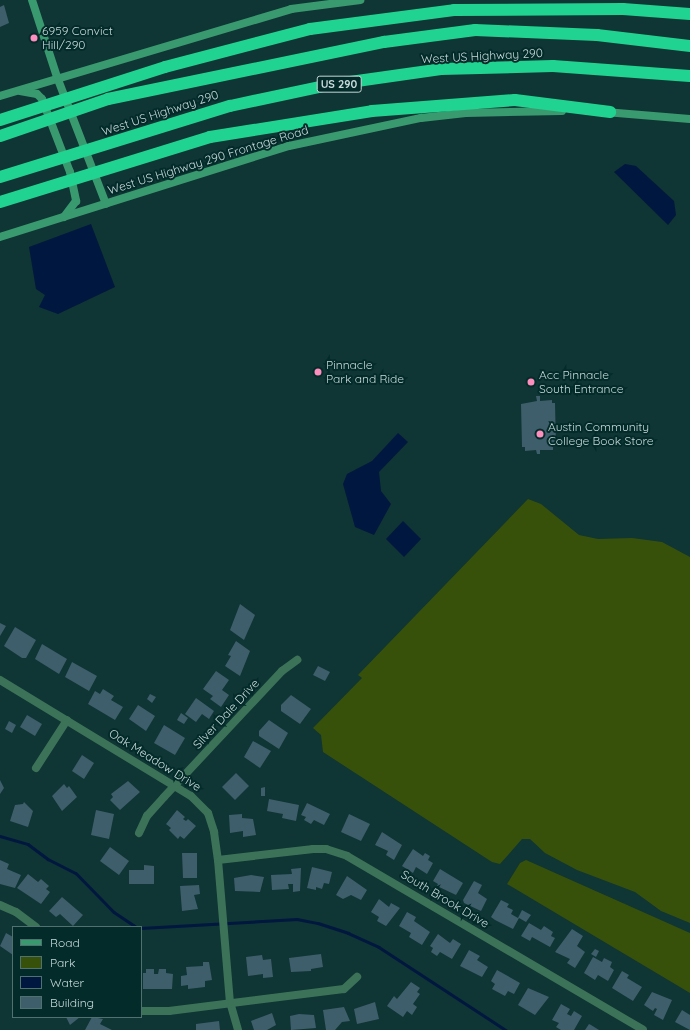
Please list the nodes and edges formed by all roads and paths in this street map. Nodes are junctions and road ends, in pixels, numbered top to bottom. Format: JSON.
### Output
{"nodes":[{"id":1,"x":32,"y":0,"type":"edge"},
{"id":2,"x":360,"y":0,"type":"edge"},
{"id":3,"x":690,"y":14,"type":"edge"},
{"id":4,"x":690,"y":46,"type":"edge"},
{"id":5,"x":690,"y":76,"type":"edge"},
{"id":6,"x":57,"y":77,"type":"junction"},
{"id":7,"x":17,"y":90,"type":"junction"},
{"id":8,"x":0,"y":96,"type":"edge"},
{"id":9,"x":47,"y":102,"type":"junction"},
{"id":10,"x":610,"y":112,"type":"junction"},
{"id":11,"x":690,"y":119,"type":"edge"},
{"id":12,"x":0,"y":120,"type":"edge"},
{"id":13,"x":0,"y":128,"type":"edge"},
{"id":14,"x":0,"y":136,"type":"edge"},
{"id":15,"x":0,"y":177,"type":"edge"},
{"id":16,"x":0,"y":202,"type":"edge"},
{"id":17,"x":106,"y":204,"type":"junction"},
{"id":18,"x":64,"y":217,"type":"junction"},
{"id":19,"x":0,"y":237,"type":"edge"},
{"id":20,"x":297,"y":660,"type":"dead end"},
{"id":21,"x":0,"y":680,"type":"edge"},
{"id":22,"x":67,"y":720,"type":"junction"},
{"id":23,"x":36,"y":768,"type":"dead end"},
{"id":24,"x":176,"y":786,"type":"junction"},
{"id":25,"x":139,"y":833,"type":"dead end"},
{"id":26,"x":218,"y":860,"type":"junction"},
{"id":27,"x":0,"y":905,"type":"edge"},
{"id":28,"x":35,"y":926,"type":"edge"},
{"id":29,"x":357,"y":977,"type":"dead end"},
{"id":30,"x":230,"y":1002,"type":"junction"},
{"id":31,"x":142,"y":1011,"type":"edge"},
{"id":32,"x":238,"y":1030,"type":"edge"},
{"id":33,"x":643,"y":1030,"type":"edge"}],
"edges":[{"from":1,"to":6,"type":"main road"},
{"from":2,"to":6,"type":"main road"},
{"from":3,"to":9,"type":"highway"},
{"from":4,"to":14,"type":"highway","name":"West US Highway 290"},
{"from":5,"to":15,"type":"highway","name":"West US Highway 290","number":"US 290"},
{"from":6,"to":7,"type":"main road"},
{"from":6,"to":17,"type":"main road"},
{"from":7,"to":8,"type":"main road"},
{"from":7,"to":9,"type":"main road"},
{"from":9,"to":12,"type":"highway"},
{"from":9,"to":13,"type":"highway"},
{"from":9,"to":18,"type":"main road"},
{"from":10,"to":11,"type":"main road","name":"West US Highway 290 Frontage Road"},
{"from":10,"to":16,"type":"highway"},
{"from":10,"to":17,"type":"main road","name":"West US Highway 290 Frontage Road"},
{"from":17,"to":18,"type":"main road","name":"West US Highway 290 Frontage Road"},
{"from":18,"to":19,"type":"main road","name":"West US Highway 290 Frontage Road"},
{"from":20,"to":24,"type":"street","name":"Silver Dale Drive"},
{"from":21,"to":22,"type":"street","name":"Oak Meadow Drive"},
{"from":22,"to":23,"type":"street"},
{"from":22,"to":24,"type":"street","name":"Oak Meadow Drive"},
{"from":24,"to":25,"type":"street","name":"Silver Dale Drive"},
{"from":24,"to":26,"type":"street","name":"Oak Meadow Drive"},
{"from":26,"to":30,"type":"street","name":"Oak Meadow Drive"},
{"from":26,"to":33,"type":"street","name":"South Brook Drive"},
{"from":27,"to":28,"type":"street"},
{"from":29,"to":30,"type":"street"},
{"from":30,"to":31,"type":"street"},
{"from":30,"to":32,"type":"street","name":"Oak Meadow Drive"}]}
